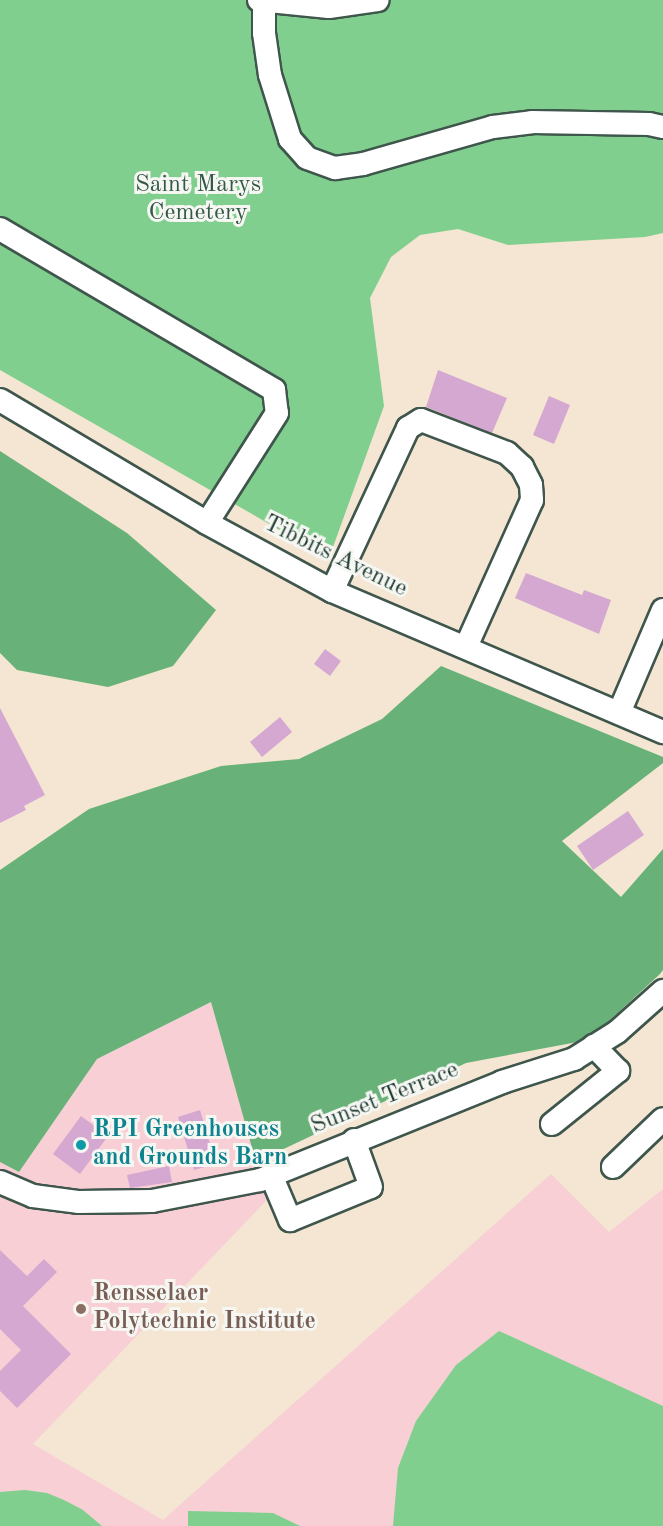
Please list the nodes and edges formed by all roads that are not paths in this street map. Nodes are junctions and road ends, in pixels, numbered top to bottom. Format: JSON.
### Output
{"nodes":[{"id":1,"x":378,"y":0,"type":"edge"},
{"id":2,"x":261,"y":1,"type":"edge"},
{"id":3,"x":663,"y":127,"type":"edge"},
{"id":4,"x":0,"y":229,"type":"edge"},
{"id":5,"x":0,"y":400,"type":"edge"},
{"id":6,"x":207,"y":523,"type":"junction"},
{"id":7,"x":332,"y":591,"type":"junction"},
{"id":8,"x":663,"y":610,"type":"edge"},
{"id":9,"x":466,"y":647,"type":"junction"},
{"id":10,"x":619,"y":713,"type":"junction"},
{"id":11,"x":663,"y":732,"type":"edge"},
{"id":12,"x":663,"y":991,"type":"edge"},
{"id":13,"x":594,"y":1046,"type":"junction"},
{"id":14,"x":663,"y":1119,"type":"edge"},
{"id":15,"x":552,"y":1124,"type":"dead end"},
{"id":16,"x":354,"y":1140,"type":"junction"},
{"id":17,"x":613,"y":1167,"type":"dead end"},
{"id":18,"x":271,"y":1175,"type":"junction"},
{"id":19,"x":0,"y":1182,"type":"edge"}],
"edges":[{"from":1,"to":2,"type":"street"},
{"from":2,"to":3,"type":"street"},
{"from":4,"to":6,"type":"street"},
{"from":5,"to":6,"type":"street","name":"Tibbits Avenue"},
{"from":6,"to":7,"type":"street","name":"Tibbits Avenue"},
{"from":7,"to":9,"type":"street","name":"Tibbits Avenue"},
{"from":7,"to":9,"type":"street"},
{"from":8,"to":10,"type":"street"},
{"from":9,"to":10,"type":"street","name":"Tibbits Avenue"},
{"from":10,"to":11,"type":"street","name":"Tibbits Avenue"},
{"from":12,"to":13,"type":"street","name":"Sunset Terrace"},
{"from":13,"to":15,"type":"street"},
{"from":13,"to":16,"type":"street","name":"Sunset Terrace"},
{"from":14,"to":17,"type":"street"},
{"from":16,"to":18,"type":"street","name":"Sunset Terrace"},
{"from":16,"to":18,"type":"street"},
{"from":18,"to":19,"type":"street","name":"Sunset Terrace"}]}
